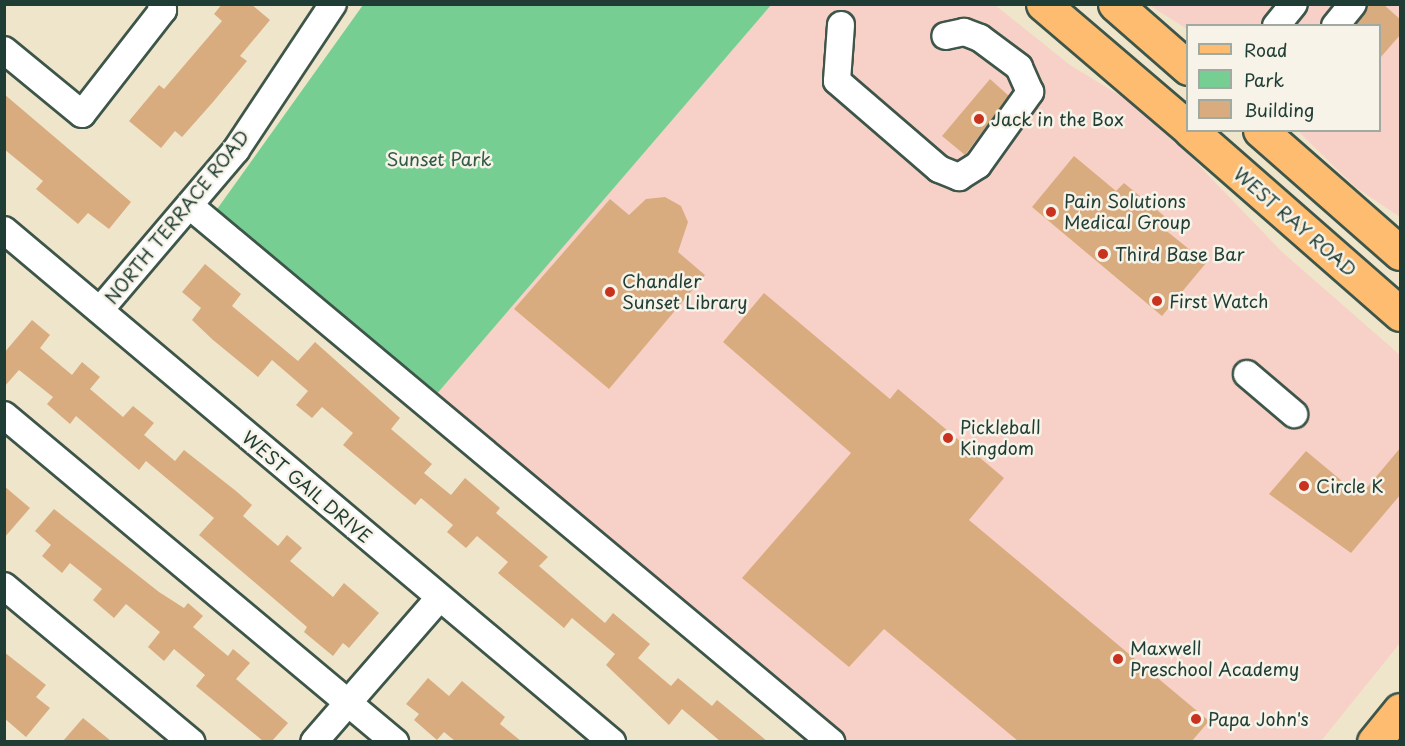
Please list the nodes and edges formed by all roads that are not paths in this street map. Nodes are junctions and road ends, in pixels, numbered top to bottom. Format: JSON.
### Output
{"nodes":[{"id":1,"x":162,"y":4,"type":"edge"},
{"id":2,"x":333,"y":4,"type":"edge"},
{"id":3,"x":1044,"y":4,"type":"edge"},
{"id":4,"x":1114,"y":4,"type":"edge"},
{"id":5,"x":1294,"y":4,"type":"edge"},
{"id":6,"x":1353,"y":4,"type":"edge"},
{"id":7,"x":1278,"y":24,"type":"edge"},
{"id":8,"x":1337,"y":24,"type":"edge"},
{"id":9,"x":841,"y":26,"type":"dead end"},
{"id":10,"x":1147,"y":33,"type":"junction"},
{"id":11,"x":945,"y":36,"type":"dead end"},
{"id":12,"x":4,"y":50,"type":"edge"},
{"id":13,"x":1116,"y":66,"type":"junction"},
{"id":14,"x":1186,"y":66,"type":"edge"},
{"id":15,"x":1186,"y":126,"type":"edge"},
{"id":16,"x":1192,"y":132,"type":"edge"},
{"id":17,"x":1262,"y":132,"type":"edge"},
{"id":18,"x":190,"y":206,"type":"junction"},
{"id":19,"x":4,"y":230,"type":"edge"},
{"id":20,"x":1401,"y":253,"type":"edge"},
{"id":21,"x":100,"y":310,"type":"junction"},
{"id":22,"x":1401,"y":314,"type":"edge"},
{"id":23,"x":1247,"y":374,"type":"dead end"},
{"id":24,"x":1294,"y":414,"type":"dead end"},
{"id":25,"x":4,"y":415,"type":"edge"},
{"id":26,"x":4,"y":586,"type":"edge"},
{"id":27,"x":439,"y":598,"type":"junction"},
{"id":28,"x":348,"y":702,"type":"junction"},
{"id":29,"x":1401,"y":710,"type":"edge"},
{"id":30,"x":191,"y":741,"type":"edge"},
{"id":31,"x":314,"y":741,"type":"edge"},
{"id":32,"x":395,"y":741,"type":"edge"},
{"id":33,"x":612,"y":741,"type":"edge"},
{"id":34,"x":831,"y":741,"type":"edge"},
{"id":35,"x":1374,"y":741,"type":"edge"}],
"edges":[{"from":1,"to":12,"type":"street"},
{"from":2,"to":18,"type":"street","name":"NORTH TERRACE ROAD"},
{"from":3,"to":13,"type":"main road","name":"WEST RAY ROAD"},
{"from":4,"to":10,"type":"main road"},
{"from":5,"to":7,"type":"street"},
{"from":6,"to":8,"type":"street"},
{"from":9,"to":11,"type":"street"},
{"from":10,"to":13,"type":"main road"},
{"from":10,"to":14,"type":"main road"},
{"from":13,"to":15,"type":"main road","name":"WEST RAY ROAD"},
{"from":16,"to":22,"type":"main road","name":"WEST RAY ROAD"},
{"from":17,"to":20,"type":"main road"},
{"from":18,"to":21,"type":"street","name":"NORTH TERRACE ROAD"},
{"from":18,"to":34,"type":"street"},
{"from":19,"to":21,"type":"street","name":"WEST GAIL DRIVE"},
{"from":21,"to":27,"type":"street","name":"WEST GAIL DRIVE"},
{"from":23,"to":24,"type":"street"},
{"from":25,"to":28,"type":"street"},
{"from":26,"to":30,"type":"street"},
{"from":27,"to":28,"type":"street"},
{"from":27,"to":33,"type":"street","name":"WEST GAIL DRIVE"},
{"from":28,"to":31,"type":"street"},
{"from":28,"to":32,"type":"street"},
{"from":29,"to":35,"type":"main road"}]}
